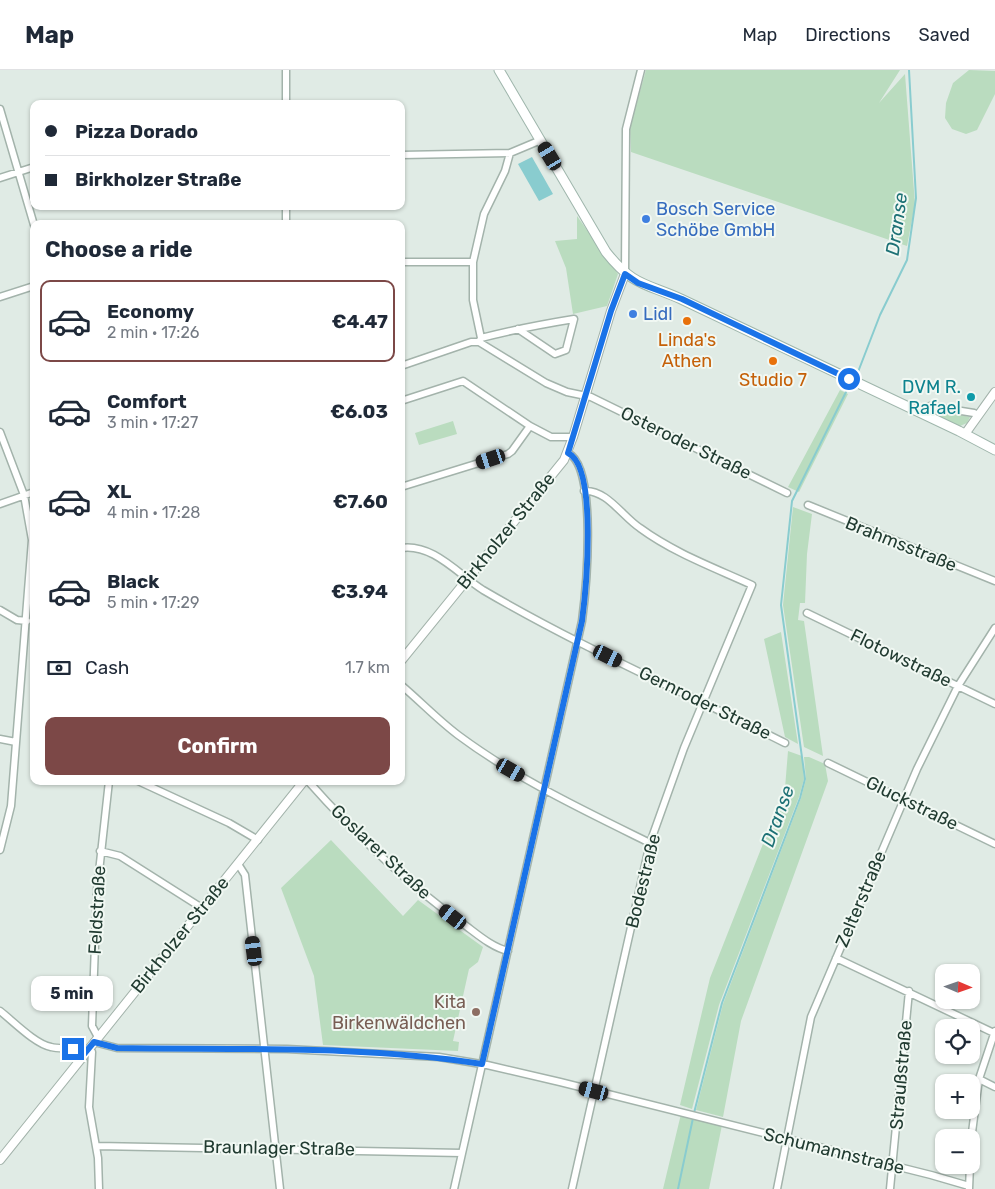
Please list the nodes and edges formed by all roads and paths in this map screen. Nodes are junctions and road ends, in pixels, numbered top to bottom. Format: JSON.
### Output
{"nodes":[{"id":1,"x":286,"y":70,"type":"edge"},
{"id":2,"x":499,"y":70,"type":"edge"},
{"id":3,"x":640,"y":70,"type":"edge"},
{"id":4,"x":286,"y":100,"type":"edge"},
{"id":5,"x":0,"y":109,"type":"edge"},
{"id":6,"x":540,"y":140,"type":"junction"},
{"id":7,"x":510,"y":153,"type":"junction"},
{"id":8,"x":405,"y":155,"type":"edge"},
{"id":9,"x":30,"y":168,"type":"edge"},
{"id":10,"x":18,"y":172,"type":"junction"},
{"id":11,"x":0,"y":178,"type":"edge"},
{"id":12,"x":32,"y":220,"type":"edge"},
{"id":13,"x":405,"y":262,"type":"edge"},
{"id":14,"x":473,"y":262,"type":"junction"},
{"id":15,"x":625,"y":274,"type":"junction"},
{"id":16,"x":30,"y":287,"type":"edge"},
{"id":17,"x":3,"y":296,"type":"edge"},
{"id":18,"x":518,"y":329,"type":"junction"},
{"id":19,"x":480,"y":340,"type":"junction"},
{"id":20,"x":405,"y":365,"type":"edge"},
{"id":21,"x":995,"y":392,"type":"edge"},
{"id":22,"x":586,"y":395,"type":"junction"},
{"id":23,"x":405,"y":399,"type":"edge"},
{"id":24,"x":918,"y":412,"type":"junction"},
{"id":25,"x":978,"y":416,"type":"junction"},
{"id":26,"x":530,"y":426,"type":"junction"},
{"id":27,"x":0,"y":432,"type":"edge"},
{"id":28,"x":965,"y":434,"type":"junction"},
{"id":29,"x":574,"y":438,"type":"junction"},
{"id":30,"x":995,"y":450,"type":"edge"},
{"id":31,"x":568,"y":453,"type":"junction"},
{"id":32,"x":405,"y":486,"type":"edge"},
{"id":33,"x":584,"y":491,"type":"junction"},
{"id":34,"x":787,"y":492,"type":"dead end"},
{"id":35,"x":30,"y":493,"type":"edge"},
{"id":36,"x":24,"y":495,"type":"junction"},
{"id":37,"x":0,"y":504,"type":"edge"},
{"id":38,"x":808,"y":505,"type":"dead end"},
{"id":39,"x":30,"y":529,"type":"edge"},
{"id":40,"x":405,"y":548,"type":"edge"},
{"id":41,"x":30,"y":572,"type":"edge"},
{"id":42,"x":468,"y":578,"type":"junction"},
{"id":43,"x":995,"y":581,"type":"edge"},
{"id":44,"x":0,"y":610,"type":"edge"},
{"id":45,"x":807,"y":613,"type":"dead end"},
{"id":46,"x":27,"y":621,"type":"junction"},
{"id":47,"x":995,"y":628,"type":"edge"},
{"id":48,"x":578,"y":641,"type":"junction"},
{"id":49,"x":405,"y":656,"type":"edge"},
{"id":50,"x":958,"y":686,"type":"junction"},
{"id":51,"x":405,"y":688,"type":"edge"},
{"id":52,"x":702,"y":702,"type":"junction"},
{"id":53,"x":995,"y":704,"type":"edge"},
{"id":54,"x":0,"y":739,"type":"edge"},
{"id":55,"x":16,"y":742,"type":"junction"},
{"id":56,"x":785,"y":743,"type":"dead end"},
{"id":57,"x":828,"y":763,"type":"dead end"},
{"id":58,"x":108,"y":785,"type":"edge"},
{"id":59,"x":147,"y":785,"type":"edge"},
{"id":60,"x":303,"y":785,"type":"edge"},
{"id":61,"x":310,"y":785,"type":"edge"},
{"id":62,"x":544,"y":789,"type":"junction"},
{"id":63,"x":904,"y":800,"type":"junction"},
{"id":64,"x":258,"y":840,"type":"junction"},
{"id":65,"x":650,"y":843,"type":"junction"},
{"id":66,"x":995,"y":844,"type":"edge"},
{"id":67,"x":0,"y":850,"type":"edge"},
{"id":68,"x":100,"y":852,"type":"junction"},
{"id":69,"x":238,"y":864,"type":"junction"},
{"id":70,"x":202,"y":908,"type":"junction"},
{"id":71,"x":508,"y":952,"type":"junction"},
{"id":72,"x":836,"y":958,"type":"junction"},
{"id":73,"x":909,"y":991,"type":"junction"},
{"id":74,"x":0,"y":1011,"type":"edge"},
{"id":75,"x":995,"y":1032,"type":"edge"},
{"id":76,"x":96,"y":1040,"type":"junction"},
{"id":77,"x":266,"y":1049,"type":"junction"},
{"id":78,"x":86,"y":1051,"type":"junction"},
{"id":79,"x":482,"y":1064,"type":"junction"},
{"id":80,"x":980,"y":1074,"type":"edge"},
{"id":81,"x":980,"y":1080,"type":"edge"},
{"id":82,"x":995,"y":1087,"type":"edge"},
{"id":83,"x":594,"y":1091,"type":"junction"},
{"id":84,"x":787,"y":1139,"type":"junction"},
{"id":85,"x":96,"y":1146,"type":"junction"},
{"id":86,"x":275,"y":1148,"type":"junction"},
{"id":87,"x":462,"y":1153,"type":"junction"},
{"id":88,"x":0,"y":1160,"type":"edge"},
{"id":89,"x":892,"y":1166,"type":"junction"},
{"id":90,"x":970,"y":1174,"type":"edge"},
{"id":91,"x":969,"y":1188,"type":"edge"},
{"id":92,"x":99,"y":1189,"type":"edge"},
{"id":93,"x":280,"y":1189,"type":"edge"},
{"id":94,"x":454,"y":1189,"type":"edge"},
{"id":95,"x":572,"y":1189,"type":"edge"},
{"id":96,"x":777,"y":1189,"type":"edge"},
{"id":97,"x":890,"y":1189,"type":"edge"}],
"edges":[{"from":1,"to":4,"type":"street"},
{"from":2,"to":6,"type":"main road"},
{"from":3,"to":15,"type":"street"},
{"from":5,"to":10,"type":"street"},
{"from":6,"to":7,"type":"street"},
{"from":6,"to":15,"type":"main road"},
{"from":7,"to":8,"type":"street"},
{"from":7,"to":14,"type":"street"},
{"from":9,"to":10,"type":"street"},
{"from":10,"to":11,"type":"street"},
{"from":10,"to":12,"type":"street"},
{"from":13,"to":14,"type":"street"},
{"from":14,"to":19,"type":"street"},
{"from":15,"to":22,"type":"street","name":"Birkholzer Straße"},
{"from":15,"to":24,"type":"main road"},
{"from":16,"to":17,"type":"street"},
{"from":18,"to":18,"type":"street"},
{"from":18,"to":19,"type":"street"},
{"from":19,"to":20,"type":"street"},
{"from":19,"to":22,"type":"street","name":"Osteroder Straße"},
{"from":21,"to":25,"type":"street"},
{"from":22,"to":29,"type":"street","name":"Birkholzer Straße"},
{"from":22,"to":34,"type":"street","name":"Osteroder Straße"},
{"from":23,"to":26,"type":"street"},
{"from":24,"to":25,"type":"street"},
{"from":24,"to":28,"type":"main road"},
{"from":25,"to":28,"type":"street"},
{"from":26,"to":29,"type":"street"},
{"from":26,"to":32,"type":"street"},
{"from":27,"to":36,"type":"street"},
{"from":28,"to":30,"type":"main road"},
{"from":29,"to":31,"type":"street","name":"Birkholzer Straße"},
{"from":31,"to":33,"type":"street"},
{"from":31,"to":42,"type":"street","name":"Birkholzer Straße"},
{"from":33,"to":48,"type":"street"},
{"from":33,"to":52,"type":"street","name":"Bodestraße"},
{"from":35,"to":36,"type":"street"},
{"from":36,"to":37,"type":"street"},
{"from":36,"to":39,"type":"street"},
{"from":38,"to":43,"type":"street","name":"Brahmsstraße"},
{"from":40,"to":42,"type":"street","name":"Gernroder Straße"},
{"from":41,"to":46,"type":"street"},
{"from":42,"to":48,"type":"street","name":"Gernroder Straße"},
{"from":42,"to":49,"type":"street","name":"Birkholzer Straße"},
{"from":44,"to":46,"type":"street"},
{"from":45,"to":50,"type":"street","name":"Flotowstraße"},
{"from":46,"to":55,"type":"street"},
{"from":47,"to":50,"type":"street","name":"Zelterstraße"},
{"from":48,"to":52,"type":"street","name":"Gernroder Straße"},
{"from":48,"to":62,"type":"street"},
{"from":50,"to":53,"type":"street","name":"Flotowstraße"},
{"from":50,"to":63,"type":"street","name":"Zelterstraße"},
{"from":51,"to":62,"type":"street"},
{"from":52,"to":56,"type":"street","name":"Gernroder Straße"},
{"from":52,"to":65,"type":"street","name":"Bodestraße"},
{"from":54,"to":55,"type":"street"},
{"from":55,"to":67,"type":"street"},
{"from":57,"to":63,"type":"street","name":"Gluckstraße"},
{"from":58,"to":68,"type":"street","name":"Feldstraße"},
{"from":59,"to":64,"type":"street"},
{"from":60,"to":64,"type":"street","name":"Birkholzer Straße"},
{"from":61,"to":71,"type":"street","name":"Goslarer Straße"},
{"from":62,"to":65,"type":"street"},
{"from":62,"to":71,"type":"street"},
{"from":63,"to":66,"type":"street","name":"Gluckstraße"},
{"from":63,"to":72,"type":"street","name":"Zelterstraße"},
{"from":64,"to":69,"type":"street","name":"Birkholzer Straße"},
{"from":65,"to":83,"type":"street","name":"Bodestraße"},
{"from":68,"to":70,"type":"street"},
{"from":68,"to":76,"type":"street","name":"Feldstraße"},
{"from":69,"to":70,"type":"street","name":"Birkholzer Straße"},
{"from":69,"to":77,"type":"street"},
{"from":70,"to":76,"type":"street","name":"Birkholzer Straße"},
{"from":71,"to":79,"type":"street"},
{"from":72,"to":73,"type":"street"},
{"from":72,"to":84,"type":"street","name":"Zelterstraße"},
{"from":73,"to":75,"type":"street"},
{"from":73,"to":89,"type":"street","name":"Straußstraße"},
{"from":74,"to":78,"type":"street"},
{"from":75,"to":80,"type":"street"},
{"from":76,"to":77,"type":"street","name":"Schumannstraße"},
{"from":76,"to":78,"type":"street","name":"Birkholzer Straße"},
{"from":77,"to":79,"type":"street","name":"Schumannstraße"},
{"from":77,"to":86,"type":"street"},
{"from":78,"to":85,"type":"street"},
{"from":78,"to":88,"type":"street","name":"Birkholzer Straße"},
{"from":79,"to":83,"type":"street","name":"Schumannstraße"},
{"from":79,"to":87,"type":"street"},
{"from":81,"to":82,"type":"street"},
{"from":83,"to":84,"type":"street","name":"Schumannstraße"},
{"from":83,"to":95,"type":"street","name":"Bodestraße"},
{"from":84,"to":89,"type":"street","name":"Schumannstraße"},
{"from":84,"to":96,"type":"street","name":"Zelterstraße"},
{"from":85,"to":86,"type":"street","name":"Braunlager Straße"},
{"from":85,"to":92,"type":"street"},
{"from":86,"to":87,"type":"street","name":"Braunlager Straße"},
{"from":86,"to":93,"type":"street"},
{"from":87,"to":94,"type":"street"},
{"from":89,"to":91,"type":"street","name":"Schumannstraße"},
{"from":89,"to":97,"type":"street","name":"Straußstraße"},
{"from":90,"to":91,"type":"street"}]}
